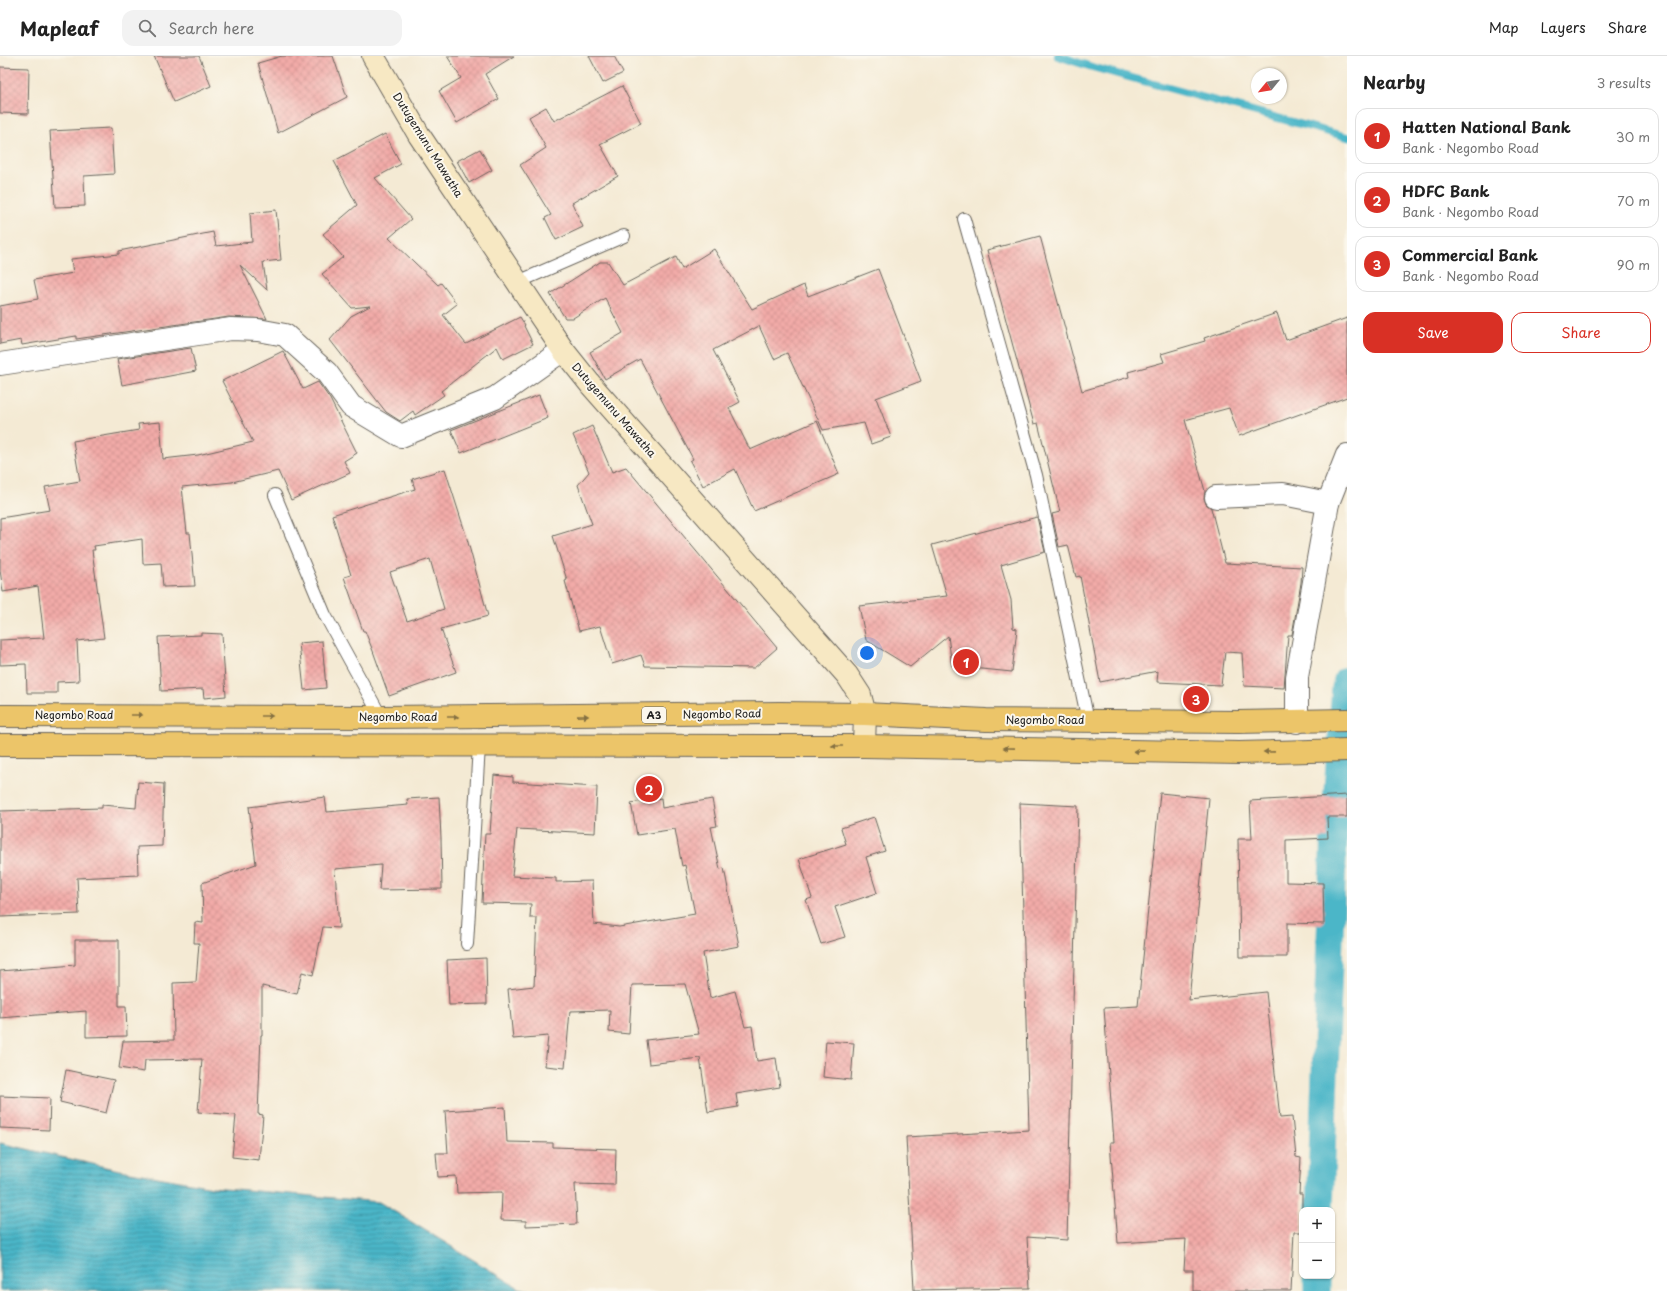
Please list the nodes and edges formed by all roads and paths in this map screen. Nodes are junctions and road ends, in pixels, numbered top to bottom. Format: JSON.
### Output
{"nodes":[{"id":1,"x":373,"y":56,"type":"edge"},
{"id":2,"x":964,"y":219,"type":"dead end"},
{"id":3,"x":624,"y":236,"type":"dead end"},
{"id":4,"x":518,"y":282,"type":"junction"},
{"id":5,"x":563,"y":350,"type":"junction"},
{"id":6,"x":0,"y":364,"type":"edge"},
{"id":7,"x":1347,"y":455,"type":"edge"},
{"id":8,"x":275,"y":494,"type":"dead end"},
{"id":9,"x":1216,"y":497,"type":"dead end"},
{"id":10,"x":1328,"y":502,"type":"junction"},
{"id":11,"x":865,"y":714,"type":"junction"},
{"id":12,"x":0,"y":716,"type":"edge"},
{"id":13,"x":381,"y":717,"type":"junction"},
{"id":14,"x":1347,"y":720,"type":"edge"},
{"id":15,"x":1088,"y":721,"type":"junction"},
{"id":16,"x":1303,"y":722,"type":"junction"},
{"id":17,"x":0,"y":746,"type":"edge"},
{"id":18,"x":479,"y":746,"type":"junction"},
{"id":19,"x":864,"y":746,"type":"junction"},
{"id":20,"x":1347,"y":750,"type":"edge"},
{"id":21,"x":467,"y":944,"type":"dead end"}],
"edges":[{"from":1,"to":4,"type":"street","name":"Dutugemunu Mawatha"},
{"from":2,"to":15,"type":"lane"},
{"from":3,"to":4,"type":"lane"},
{"from":4,"to":5,"type":"street","name":"Dutugemunu Mawatha"},
{"from":5,"to":6,"type":"street"},
{"from":5,"to":11,"type":"street","name":"Dutugemunu Mawatha"},
{"from":7,"to":10,"type":"street"},
{"from":8,"to":13,"type":"lane"},
{"from":9,"to":10,"type":"street"},
{"from":10,"to":16,"type":"street"},
{"from":13,"to":11,"type":"highway","name":"Negombo Road","number":"A3","one_way":true},
{"from":11,"to":15,"type":"highway","name":"Negombo Road","number":"A3"},
{"from":11,"to":19,"type":"street","name":"Dutugemunu Mawatha"},
{"from":12,"to":13,"type":"highway","name":"Negombo Road","number":"A3","one_way":true},
{"from":14,"to":16,"type":"highway","name":"Negombo Road","number":"A3"},
{"from":15,"to":16,"type":"highway","name":"Negombo Road","number":"A3"},
{"from":17,"to":18,"type":"highway"},
{"from":19,"to":18,"type":"highway","one_way":true},
{"from":18,"to":21,"type":"lane"},
{"from":20,"to":19,"type":"highway","one_way":true}]}
